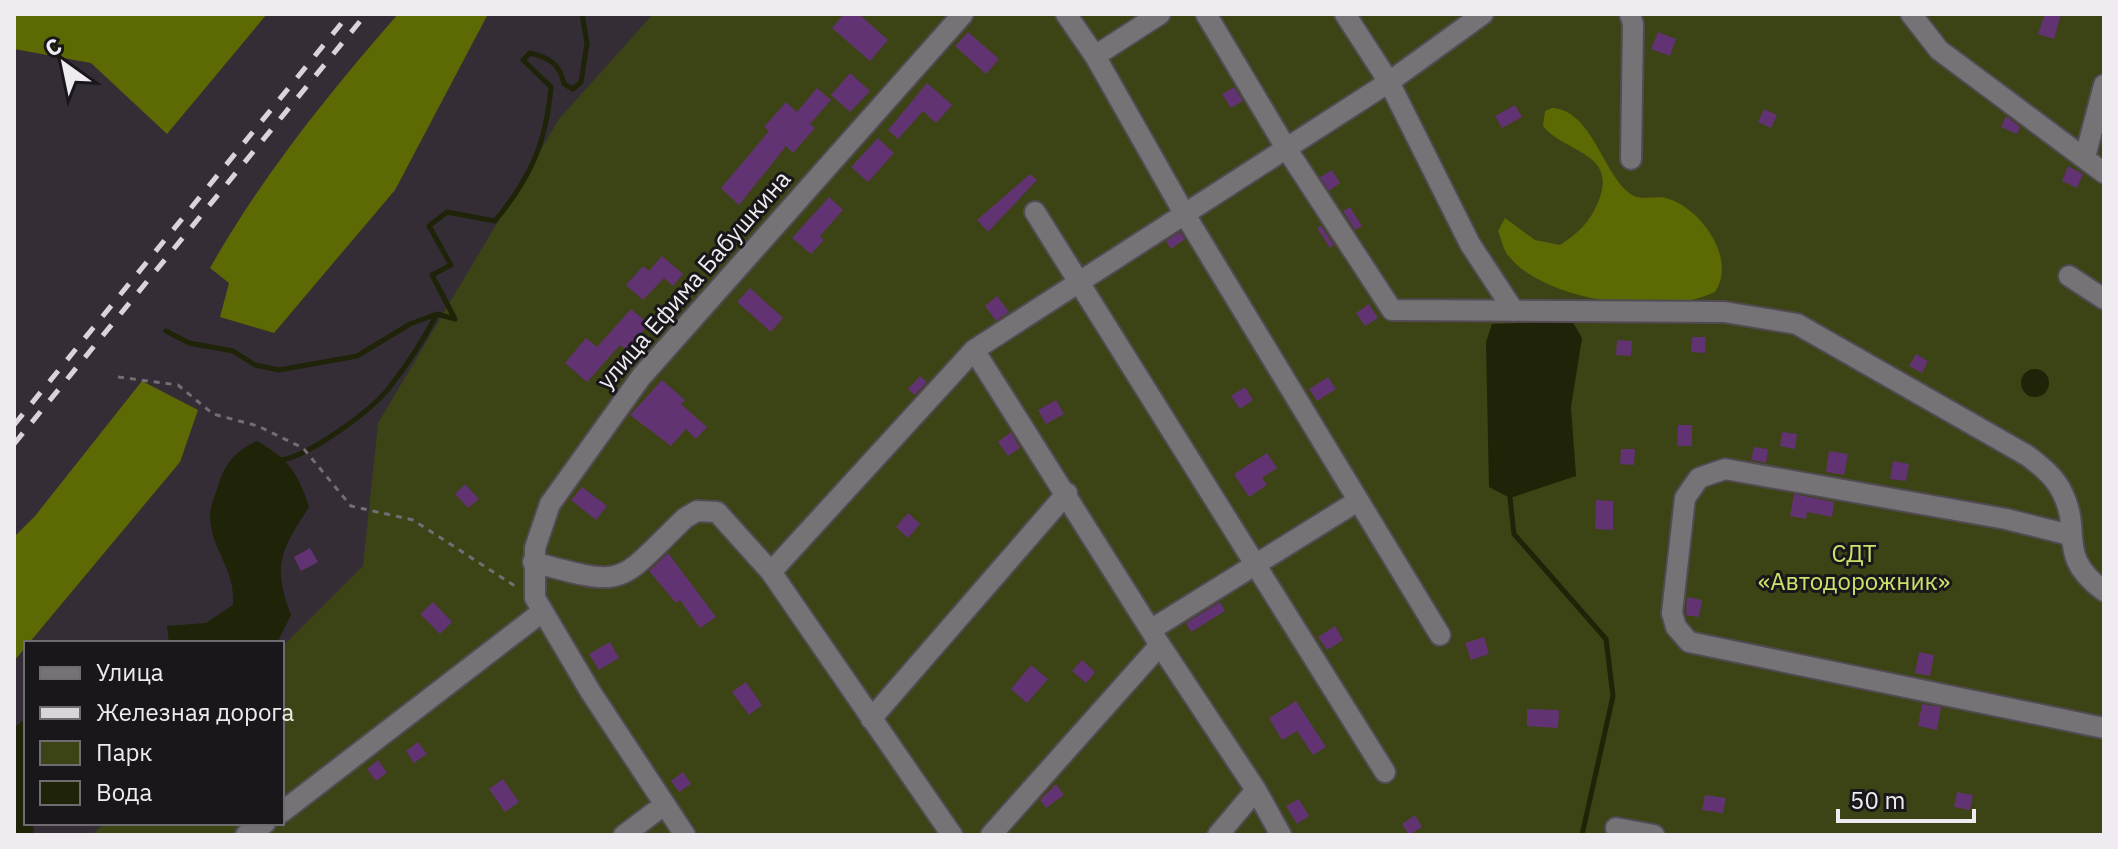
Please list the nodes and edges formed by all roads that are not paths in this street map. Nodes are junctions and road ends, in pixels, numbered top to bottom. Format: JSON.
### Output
{"nodes":[{"id":1,"x":963,"y":14,"type":"edge"},
{"id":2,"x":1066,"y":14,"type":"edge"},
{"id":3,"x":1160,"y":14,"type":"edge"},
{"id":4,"x":1206,"y":14,"type":"edge"},
{"id":5,"x":1345,"y":14,"type":"edge"},
{"id":6,"x":1483,"y":14,"type":"edge"},
{"id":7,"x":1630,"y":14,"type":"edge"},
{"id":8,"x":1921,"y":19,"type":"edge"},
{"id":9,"x":1095,"y":56,"type":"junction"},
{"id":10,"x":1389,"y":82,"type":"junction"},
{"id":11,"x":2104,"y":85,"type":"edge"},
{"id":12,"x":1286,"y":148,"type":"junction"},
{"id":13,"x":2085,"y":157,"type":"junction"},
{"id":14,"x":1631,"y":159,"type":"dead end"},
{"id":15,"x":2104,"y":173,"type":"edge"},
{"id":16,"x":1035,"y":212,"type":"dead end"},
{"id":17,"x":1184,"y":213,"type":"junction"},
{"id":18,"x":2069,"y":276,"type":"dead end"},
{"id":19,"x":1077,"y":281,"type":"junction"},
{"id":20,"x":2104,"y":299,"type":"edge"},
{"id":21,"x":1514,"y":311,"type":"junction"},
{"id":22,"x":974,"y":350,"type":"junction"},
{"id":23,"x":1067,"y":493,"type":"junction"},
{"id":24,"x":1356,"y":502,"type":"junction"},
{"id":25,"x":2070,"y":535,"type":"junction"},
{"id":26,"x":533,"y":562,"type":"junction"},
{"id":27,"x":1254,"y":563,"type":"junction"},
{"id":28,"x":771,"y":572,"type":"junction"},
{"id":29,"x":2104,"y":591,"type":"edge"},
{"id":30,"x":539,"y":605,"type":"junction"},
{"id":31,"x":1440,"y":635,"type":"dead end"},
{"id":32,"x":1156,"y":637,"type":"junction"},
{"id":33,"x":871,"y":719,"type":"junction"},
{"id":34,"x":2104,"y":728,"type":"edge"},
{"id":35,"x":1385,"y":772,"type":"dead end"},
{"id":36,"x":1256,"y":790,"type":"junction"},
{"id":37,"x":664,"y":805,"type":"junction"},
{"id":38,"x":284,"y":810,"type":"edge"},
{"id":39,"x":1616,"y":828,"type":"dead end"},
{"id":40,"x":624,"y":835,"type":"edge"},
{"id":41,"x":685,"y":835,"type":"edge"},
{"id":42,"x":952,"y":835,"type":"edge"},
{"id":43,"x":991,"y":835,"type":"edge"},
{"id":44,"x":1218,"y":835,"type":"edge"},
{"id":45,"x":1281,"y":835,"type":"edge"},
{"id":46,"x":1654,"y":835,"type":"edge"}],
"edges":[{"from":1,"to":26,"type":"street","name":"улица Ефима Бабушкина"},
{"from":2,"to":9,"type":"street"},
{"from":3,"to":9,"type":"street"},
{"from":4,"to":12,"type":"street"},
{"from":5,"to":10,"type":"street"},
{"from":6,"to":10,"type":"street"},
{"from":7,"to":14,"type":"street"},
{"from":8,"to":13,"type":"street"},
{"from":9,"to":17,"type":"street"},
{"from":10,"to":12,"type":"street"},
{"from":10,"to":21,"type":"street"},
{"from":11,"to":13,"type":"street"},
{"from":12,"to":17,"type":"street"},
{"from":12,"to":21,"type":"street"},
{"from":13,"to":15,"type":"street"},
{"from":16,"to":19,"type":"street"},
{"from":17,"to":19,"type":"street"},
{"from":17,"to":24,"type":"street"},
{"from":18,"to":20,"type":"street"},
{"from":19,"to":22,"type":"street"},
{"from":19,"to":27,"type":"street"},
{"from":21,"to":25,"type":"street"},
{"from":22,"to":23,"type":"street"},
{"from":22,"to":28,"type":"street"},
{"from":23,"to":32,"type":"street"},
{"from":23,"to":33,"type":"street"},
{"from":24,"to":27,"type":"street"},
{"from":24,"to":31,"type":"street"},
{"from":25,"to":29,"type":"street"},
{"from":25,"to":34,"type":"street"},
{"from":26,"to":28,"type":"street"},
{"from":26,"to":30,"type":"street","name":"улица Ефима Бабушкина"},
{"from":27,"to":32,"type":"street"},
{"from":27,"to":35,"type":"street"},
{"from":28,"to":33,"type":"street"},
{"from":30,"to":37,"type":"street"},
{"from":30,"to":38,"type":"street"},
{"from":32,"to":36,"type":"street"},
{"from":32,"to":43,"type":"street"},
{"from":33,"to":42,"type":"street"},
{"from":36,"to":44,"type":"street"},
{"from":36,"to":45,"type":"street"},
{"from":37,"to":40,"type":"street"},
{"from":37,"to":41,"type":"street"},
{"from":39,"to":46,"type":"street"}]}
